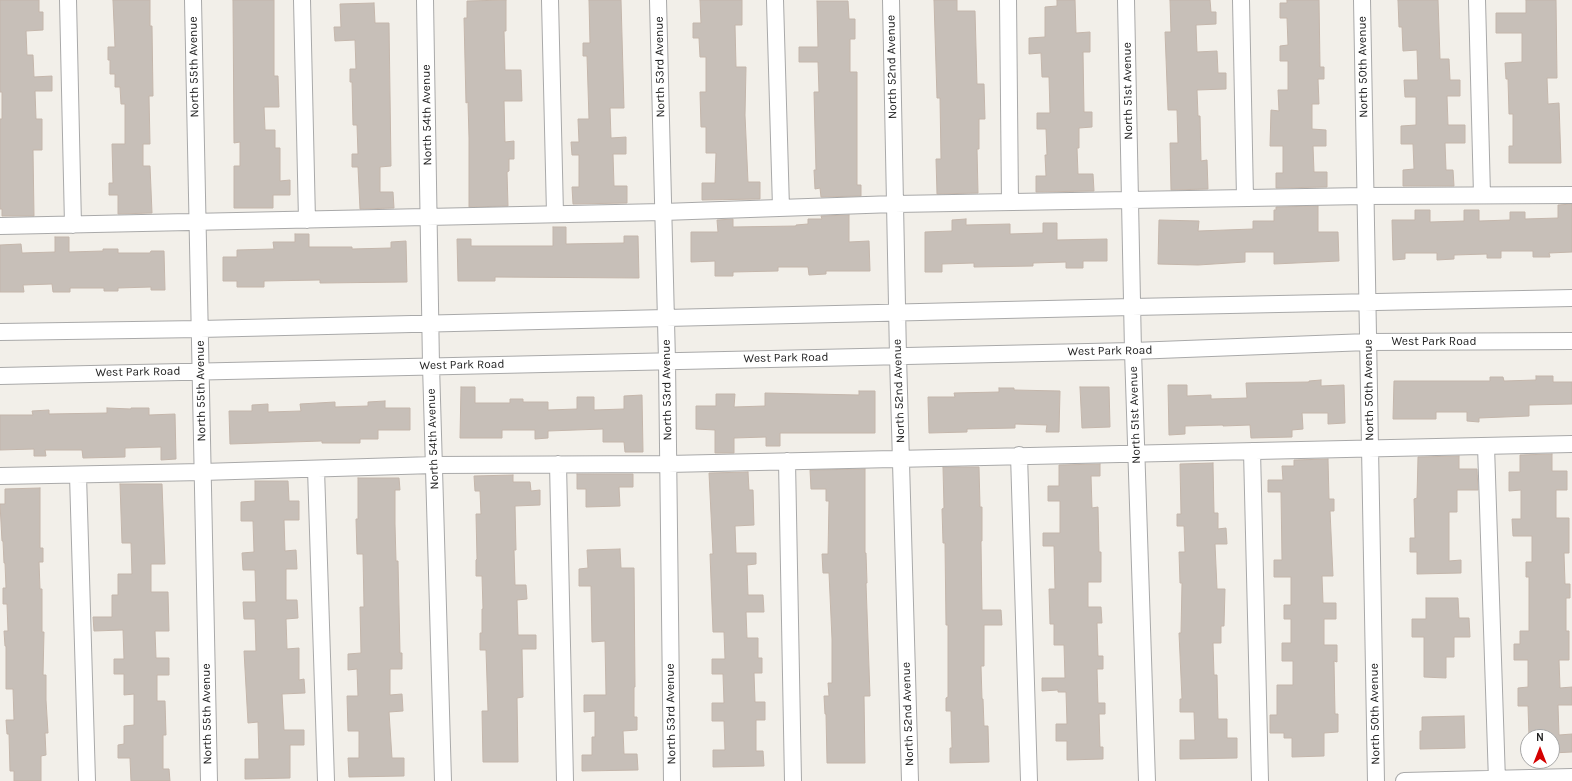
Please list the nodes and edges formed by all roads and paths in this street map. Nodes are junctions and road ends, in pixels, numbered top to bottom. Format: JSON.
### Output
{"nodes":[{"id":1,"x":68,"y":0,"type":"edge"},
{"id":2,"x":193,"y":0,"type":"edge"},
{"id":3,"x":302,"y":0,"type":"edge"},
{"id":4,"x":425,"y":0,"type":"edge"},
{"id":5,"x":550,"y":0,"type":"edge"},
{"id":6,"x":658,"y":0,"type":"edge"},
{"id":7,"x":775,"y":0,"type":"edge"},
{"id":8,"x":891,"y":0,"type":"edge"},
{"id":9,"x":1008,"y":0,"type":"edge"},
{"id":10,"x":1126,"y":0,"type":"edge"},
{"id":11,"x":1241,"y":0,"type":"edge"},
{"id":12,"x":1362,"y":0,"type":"edge"},
{"id":13,"x":1477,"y":0,"type":"edge"},
{"id":14,"x":1482,"y":195,"type":"junction"},
{"id":15,"x":1572,"y":195,"type":"edge"},
{"id":16,"x":1365,"y":196,"type":"junction"},
{"id":17,"x":1245,"y":198,"type":"junction"},
{"id":18,"x":1130,"y":200,"type":"junction"},
{"id":19,"x":1010,"y":202,"type":"junction"},
{"id":20,"x":895,"y":204,"type":"junction"},
{"id":21,"x":780,"y":208,"type":"junction"},
{"id":22,"x":663,"y":212,"type":"junction"},
{"id":23,"x":555,"y":214,"type":"junction"},
{"id":24,"x":429,"y":217,"type":"junction"},
{"id":25,"x":307,"y":220,"type":"junction"},
{"id":26,"x":197,"y":222,"type":"junction"},
{"id":27,"x":73,"y":225,"type":"junction"},
{"id":28,"x":0,"y":226,"type":"edge"},
{"id":29,"x":1572,"y":298,"type":"edge"},
{"id":30,"x":1368,"y":302,"type":"junction"},
{"id":31,"x":1132,"y":306,"type":"junction"},
{"id":32,"x":898,"y":313,"type":"junction"},
{"id":33,"x":666,"y":318,"type":"junction"},
{"id":34,"x":431,"y":323,"type":"junction"},
{"id":35,"x":200,"y":329,"type":"junction"},
{"id":36,"x":0,"y":332,"type":"edge"},
{"id":37,"x":1572,"y":341,"type":"edge"},
{"id":38,"x":1368,"y":342,"type":"junction"},
{"id":39,"x":1133,"y":351,"type":"junction"},
{"id":40,"x":898,"y":356,"type":"junction"},
{"id":41,"x":667,"y":361,"type":"junction"},
{"id":42,"x":431,"y":366,"type":"junction"},
{"id":43,"x":200,"y":371,"type":"junction"},
{"id":44,"x":0,"y":376,"type":"edge"},
{"id":45,"x":1572,"y":444,"type":"edge"},
{"id":46,"x":1486,"y":446,"type":"junction"},
{"id":47,"x":1370,"y":449,"type":"junction"},
{"id":48,"x":1252,"y":451,"type":"junction"},
{"id":49,"x":1137,"y":453,"type":"junction"},
{"id":50,"x":1019,"y":456,"type":"junction"},
{"id":51,"x":901,"y":458,"type":"junction"},
{"id":52,"x":787,"y":461,"type":"junction"},
{"id":53,"x":558,"y":464,"type":"junction"},
{"id":54,"x":668,"y":464,"type":"junction"},
{"id":55,"x":434,"y":466,"type":"junction"},
{"id":56,"x":316,"y":469,"type":"junction"},
{"id":57,"x":202,"y":472,"type":"junction"},
{"id":58,"x":78,"y":475,"type":"junction"},
{"id":59,"x":0,"y":476,"type":"edge"},
{"id":60,"x":1572,"y":777,"type":"edge"},
{"id":61,"x":1496,"y":780,"type":"edge"},
{"id":62,"x":87,"y":781,"type":"edge"},
{"id":63,"x":209,"y":781,"type":"edge"},
{"id":64,"x":326,"y":781,"type":"edge"},
{"id":65,"x":443,"y":781,"type":"edge"},
{"id":66,"x":565,"y":781,"type":"edge"},
{"id":67,"x":672,"y":781,"type":"edge"},
{"id":68,"x":793,"y":781,"type":"edge"},
{"id":69,"x":910,"y":781,"type":"edge"},
{"id":70,"x":1028,"y":781,"type":"edge"},
{"id":71,"x":1147,"y":781,"type":"edge"},
{"id":72,"x":1260,"y":781,"type":"edge"},
{"id":73,"x":1376,"y":781,"type":"edge"},
{"id":74,"x":1404,"y":781,"type":"edge"}],
"edges":[{"from":1,"to":27,"type":"street"},
{"from":2,"to":26,"type":"street","name":"North 55th Avenue"},
{"from":3,"to":25,"type":"street"},
{"from":4,"to":24,"type":"street","name":"North 54th Avenue"},
{"from":5,"to":23,"type":"street"},
{"from":6,"to":22,"type":"street","name":"North 53rd Avenue"},
{"from":7,"to":21,"type":"street"},
{"from":8,"to":20,"type":"street","name":"North 52nd Avenue"},
{"from":9,"to":19,"type":"street"},
{"from":10,"to":18,"type":"street","name":"North 51st Avenue"},
{"from":11,"to":17,"type":"street"},
{"from":12,"to":16,"type":"street","name":"North 50th Avenue"},
{"from":13,"to":14,"type":"street"},
{"from":14,"to":15,"type":"street"},
{"from":14,"to":16,"type":"street"},
{"from":16,"to":17,"type":"street"},
{"from":16,"to":30,"type":"street","name":"North 50th Avenue"},
{"from":17,"to":18,"type":"street"},
{"from":18,"to":19,"type":"street"},
{"from":18,"to":31,"type":"street","name":"North 51st Avenue"},
{"from":19,"to":20,"type":"street"},
{"from":20,"to":21,"type":"street"},
{"from":20,"to":32,"type":"street","name":"North 52nd Avenue"},
{"from":21,"to":22,"type":"street"},
{"from":22,"to":23,"type":"street"},
{"from":22,"to":33,"type":"street","name":"North 53rd Avenue"},
{"from":23,"to":24,"type":"street"},
{"from":24,"to":25,"type":"street"},
{"from":24,"to":34,"type":"street","name":"North 54th Avenue"},
{"from":25,"to":26,"type":"street"},
{"from":26,"to":27,"type":"street"},
{"from":26,"to":35,"type":"street","name":"North 55th Avenue"},
{"from":27,"to":28,"type":"street"},
{"from":29,"to":30,"type":"street"},
{"from":30,"to":31,"type":"street"},
{"from":30,"to":38,"type":"street","name":"North 50th Avenue"},
{"from":31,"to":32,"type":"street"},
{"from":31,"to":39,"type":"street","name":"North 51st Avenue"},
{"from":32,"to":33,"type":"street"},
{"from":32,"to":40,"type":"street","name":"North 52nd Avenue"},
{"from":33,"to":34,"type":"street"},
{"from":33,"to":41,"type":"street","name":"North 53rd Avenue"},
{"from":34,"to":35,"type":"street"},
{"from":34,"to":42,"type":"street","name":"North 54th Avenue"},
{"from":35,"to":36,"type":"street"},
{"from":35,"to":43,"type":"street","name":"North 55th Avenue"},
{"from":37,"to":38,"type":"street","name":"West Park Road"},
{"from":38,"to":39,"type":"street","name":"West Park Road"},
{"from":38,"to":47,"type":"street","name":"North 50th Avenue"},
{"from":39,"to":40,"type":"street","name":"West Park Road"},
{"from":39,"to":49,"type":"street","name":"North 51st Avenue"},
{"from":40,"to":41,"type":"street","name":"West Park Road"},
{"from":40,"to":51,"type":"street","name":"North 52nd Avenue"},
{"from":41,"to":42,"type":"street","name":"West Park Road"},
{"from":41,"to":54,"type":"street","name":"North 53rd Avenue"},
{"from":42,"to":43,"type":"street","name":"West Park Road"},
{"from":42,"to":55,"type":"street","name":"North 54th Avenue"},
{"from":43,"to":44,"type":"street","name":"West Park Road"},
{"from":43,"to":57,"type":"street","name":"North 55th Avenue"},
{"from":45,"to":46,"type":"street"},
{"from":46,"to":47,"type":"street"},
{"from":46,"to":61,"type":"street"},
{"from":47,"to":48,"type":"street"},
{"from":47,"to":73,"type":"street","name":"North 50th Avenue"},
{"from":48,"to":49,"type":"street"},
{"from":48,"to":72,"type":"street"},
{"from":49,"to":50,"type":"street"},
{"from":49,"to":71,"type":"street","name":"North 51st Avenue"},
{"from":50,"to":51,"type":"street"},
{"from":50,"to":70,"type":"street"},
{"from":51,"to":52,"type":"street"},
{"from":51,"to":69,"type":"street","name":"North 52nd Avenue"},
{"from":52,"to":54,"type":"street"},
{"from":52,"to":68,"type":"street"},
{"from":53,"to":54,"type":"street"},
{"from":53,"to":55,"type":"street"},
{"from":53,"to":66,"type":"street"},
{"from":54,"to":67,"type":"street","name":"North 53rd Avenue"},
{"from":55,"to":56,"type":"street"},
{"from":55,"to":65,"type":"street","name":"North 54th Avenue"},
{"from":56,"to":57,"type":"street"},
{"from":56,"to":64,"type":"street"},
{"from":57,"to":58,"type":"street"},
{"from":57,"to":63,"type":"street","name":"North 55th Avenue"},
{"from":58,"to":59,"type":"street"},
{"from":58,"to":62,"type":"street"},
{"from":60,"to":61,"type":"street"},
{"from":61,"to":74,"type":"street"}]}
